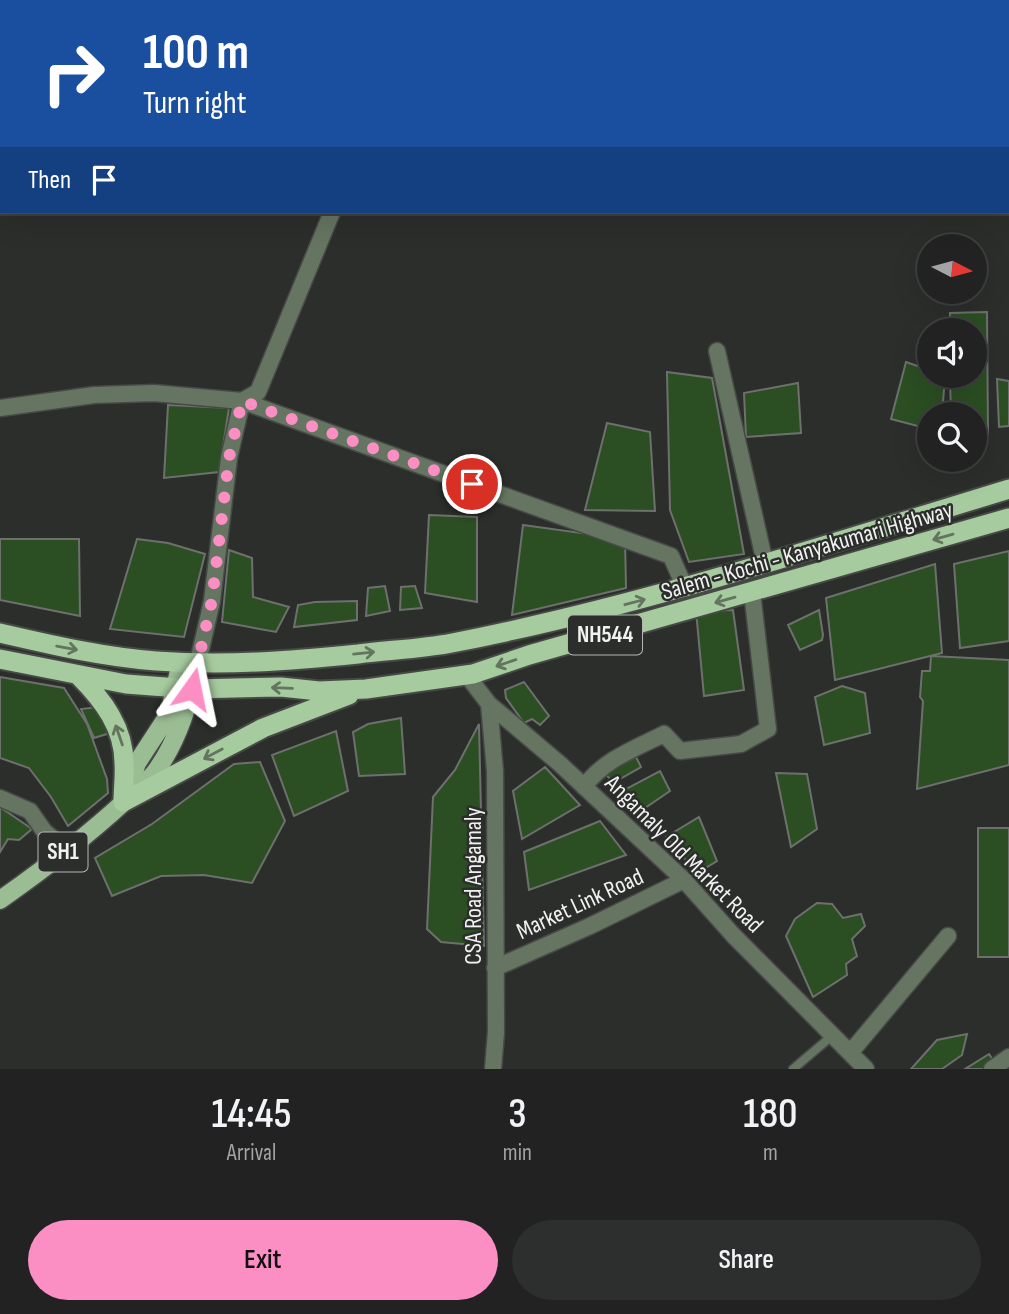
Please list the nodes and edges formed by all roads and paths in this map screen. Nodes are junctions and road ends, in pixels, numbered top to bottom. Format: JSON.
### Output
{"nodes":[{"id":1,"x":331,"y":214,"type":"edge"},
{"id":2,"x":717,"y":351,"type":"dead end"},
{"id":3,"x":242,"y":401,"type":"junction"},
{"id":4,"x":0,"y":408,"type":"edge"},
{"id":5,"x":1009,"y":489,"type":"edge"},
{"id":6,"x":1009,"y":518,"type":"edge"},
{"id":7,"x":765,"y":563,"type":"junction"},
{"id":8,"x":685,"y":588,"type":"junction"},
{"id":9,"x":752,"y":592,"type":"junction"},
{"id":10,"x":0,"y":633,"type":"edge"},
{"id":11,"x":0,"y":659,"type":"edge"},
{"id":12,"x":189,"y":662,"type":"junction"},
{"id":13,"x":466,"y":674,"type":"junction"},
{"id":14,"x":79,"y":676,"type":"junction"},
{"id":15,"x":184,"y":689,"type":"junction"},
{"id":16,"x":366,"y":689,"type":"junction"},
{"id":17,"x":489,"y":704,"type":"junction"},
{"id":18,"x":584,"y":787,"type":"junction"},
{"id":19,"x":0,"y":798,"type":"edge"},
{"id":20,"x":123,"y":802,"type":"junction"},
{"id":21,"x":66,"y":850,"type":"junction"},
{"id":22,"x":684,"y":880,"type":"junction"},
{"id":23,"x":0,"y":900,"type":"edge"},
{"id":24,"x":948,"y":936,"type":"dead end"},
{"id":25,"x":495,"y":968,"type":"junction"},
{"id":26,"x":832,"y":1035,"type":"junction"},
{"id":27,"x":850,"y":1053,"type":"junction"},
{"id":28,"x":1009,"y":1056,"type":"edge"},
{"id":29,"x":493,"y":1069,"type":"edge"},
{"id":30,"x":793,"y":1069,"type":"edge"},
{"id":31,"x":866,"y":1069,"type":"edge"},
{"id":32,"x":992,"y":1069,"type":"edge"}],
"edges":[{"from":1,"to":3,"type":"street"},
{"from":2,"to":7,"type":"street"},
{"from":3,"to":4,"type":"street"},
{"from":3,"to":8,"type":"street"},
{"from":3,"to":12,"type":"street"},
{"from":5,"to":7,"type":"highway","name":"Salem - Kochi - Kanyakumari Highway","number":"NH544"},
{"from":6,"to":9,"type":"highway","name":"Salem - Kochi - Kanyakumari Highway","number":"NH544","one_way":true},
{"from":7,"to":8,"type":"highway","name":"Salem - Kochi - Kanyakumari Highway","number":"NH544"},
{"from":12,"to":8,"type":"highway","name":"Salem - Kochi - Kanyakumari Highway","number":"NH544","one_way":true},
{"from":9,"to":13,"type":"highway","name":"Salem - Kochi - Kanyakumari Highway","number":"NH544","one_way":true},
{"from":9,"to":18,"type":"street"},
{"from":10,"to":12,"type":"highway","name":"Salem - Kochi - Kanyakumari Highway","number":"NH544","one_way":true},
{"from":11,"to":14,"type":"highway","name":"Salem - Kochi - Kanyakumari Highway","number":"NH544"},
{"from":12,"to":15,"type":"main road"},
{"from":13,"to":16,"type":"highway","name":"Salem - Kochi - Kanyakumari Highway","number":"NH544"},
{"from":13,"to":17,"type":"street","name":"Angamaly Old Market Road"},
{"from":14,"to":15,"type":"highway","name":"Salem - Kochi - Kanyakumari Highway","number":"NH544"},
{"from":20,"to":14,"type":"highway","one_way":true},
{"from":16,"to":15,"type":"highway","name":"Salem - Kochi - Kanyakumari Highway","number":"NH544","one_way":true},
{"from":15,"to":20,"type":"main road","number":"SH1"},
{"from":16,"to":20,"type":"highway","number":"SH1","one_way":true},
{"from":17,"to":18,"type":"street","name":"Angamaly Old Market Road"},
{"from":17,"to":25,"type":"street","name":"CSA Road Angamaly"},
{"from":18,"to":22,"type":"street","name":"Angamaly Old Market Road"},
{"from":19,"to":21,"type":"street"},
{"from":20,"to":21,"type":"main road","number":"SH1"},
{"from":21,"to":23,"type":"main road","number":"SH1"},
{"from":22,"to":25,"type":"street","name":"Market Link Road"},
{"from":22,"to":26,"type":"street","name":"Angamaly Old Market Road"},
{"from":24,"to":27,"type":"street"},
{"from":25,"to":29,"type":"street","name":"CSA Road Angamaly"},
{"from":26,"to":27,"type":"street","name":"Angamaly Old Market Road"},
{"from":26,"to":30,"type":"lane"},
{"from":27,"to":31,"type":"street","name":"Angamaly Old Market Road"},
{"from":28,"to":32,"type":"street"}]}
